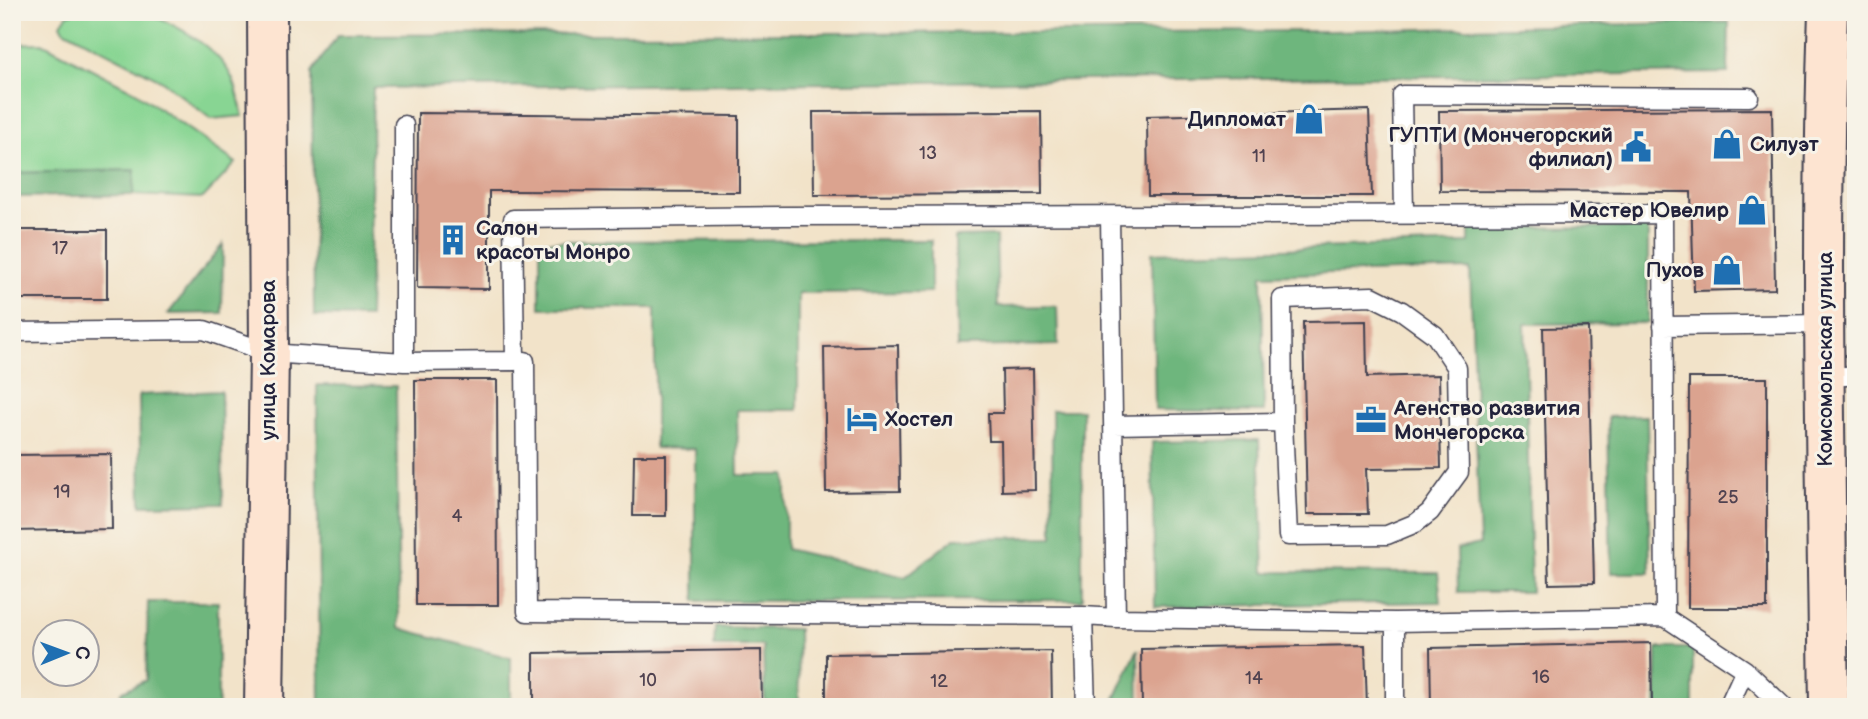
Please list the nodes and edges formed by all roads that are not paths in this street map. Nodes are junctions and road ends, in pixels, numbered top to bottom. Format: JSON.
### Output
{"nodes":[{"id":1,"x":267,"y":12,"type":"edge"},
{"id":2,"x":1828,"y":12,"type":"edge"},
{"id":3,"x":1749,"y":97,"type":"dead end"},
{"id":4,"x":404,"y":125,"type":"dead end"},
{"id":5,"x":1404,"y":214,"type":"junction"},
{"id":6,"x":1111,"y":217,"type":"junction"},
{"id":7,"x":1824,"y":324,"type":"junction"},
{"id":8,"x":1663,"y":326,"type":"junction"},
{"id":9,"x":12,"y":332,"type":"edge"},
{"id":10,"x":269,"y":353,"type":"junction"},
{"id":11,"x":527,"y":361,"type":"junction"},
{"id":12,"x":404,"y":362,"type":"junction"},
{"id":13,"x":1840,"y":376,"type":"edge"},
{"id":14,"x":1283,"y":422,"type":"junction"},
{"id":15,"x":1114,"y":425,"type":"junction"},
{"id":16,"x":1083,"y":616,"type":"junction"},
{"id":17,"x":1665,"y":617,"type":"junction"},
{"id":18,"x":1116,"y":618,"type":"junction"},
{"id":19,"x":1395,"y":622,"type":"junction"},
{"id":20,"x":1745,"y":670,"type":"junction"},
{"id":21,"x":264,"y":707,"type":"edge"},
{"id":22,"x":1086,"y":707,"type":"edge"},
{"id":23,"x":1395,"y":707,"type":"edge"},
{"id":24,"x":1728,"y":707,"type":"edge"},
{"id":25,"x":1784,"y":707,"type":"edge"},
{"id":26,"x":1829,"y":707,"type":"edge"}],
"edges":[{"from":1,"to":10,"type":"street","name":"улица Комарова"},
{"from":2,"to":7,"type":"street","name":"Комсомольская улица"},
{"from":3,"to":5,"type":"lane"},
{"from":4,"to":12,"type":"lane"},
{"from":5,"to":6,"type":"lane"},
{"from":5,"to":8,"type":"lane"},
{"from":6,"to":11,"type":"lane"},
{"from":6,"to":15,"type":"lane"},
{"from":7,"to":8,"type":"lane"},
{"from":7,"to":13,"type":"street","name":"Комсомольская улица"},
{"from":8,"to":17,"type":"lane"},
{"from":9,"to":10,"type":"lane"},
{"from":10,"to":12,"type":"lane"},
{"from":10,"to":21,"type":"street","name":"улица Комарова"},
{"from":11,"to":12,"type":"lane"},
{"from":11,"to":16,"type":"lane"},
{"from":13,"to":26,"type":"street","name":"Комсомольская улица"},
{"from":14,"to":14,"type":"lane"},
{"from":14,"to":15,"type":"lane"},
{"from":15,"to":18,"type":"lane"},
{"from":16,"to":18,"type":"lane"},
{"from":16,"to":22,"type":"lane"},
{"from":17,"to":19,"type":"lane"},
{"from":17,"to":20,"type":"lane"},
{"from":18,"to":19,"type":"lane"},
{"from":19,"to":23,"type":"lane"},
{"from":20,"to":24,"type":"lane"},
{"from":20,"to":25,"type":"lane"}]}
